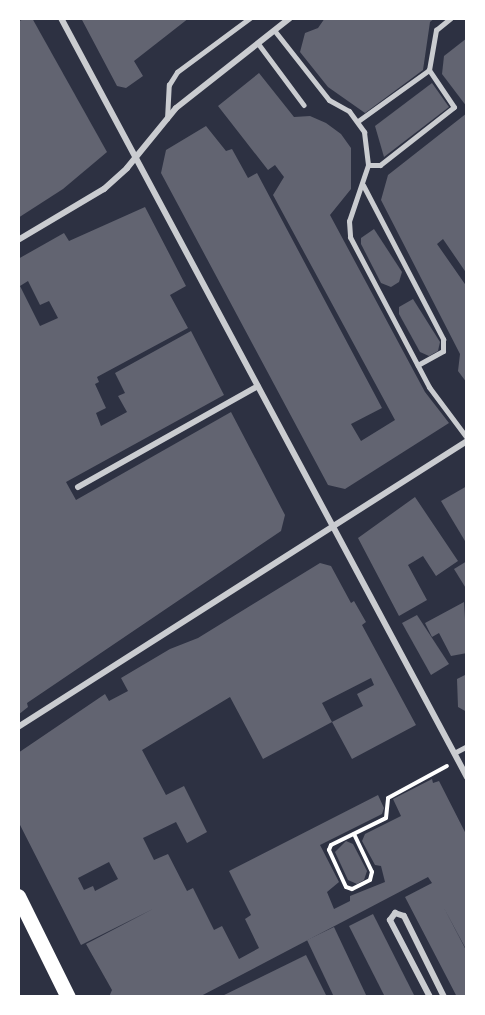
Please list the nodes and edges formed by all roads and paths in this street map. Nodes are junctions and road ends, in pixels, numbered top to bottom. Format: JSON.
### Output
{"nodes":[{"id":1,"x":61,"y":18,"type":"edge"},
{"id":2,"x":250,"y":18,"type":"edge"},
{"id":3,"x":290,"y":18,"type":"edge"},
{"id":4,"x":450,"y":18,"type":"edge"},
{"id":5,"x":274,"y":30,"type":"junction"},
{"id":6,"x":258,"y":43,"type":"junction"},
{"id":7,"x":429,"y":70,"type":"junction"},
{"id":8,"x":304,"y":105,"type":"dead end"},
{"id":9,"x":168,"y":118,"type":"junction"},
{"id":10,"x":358,"y":121,"type":"junction"},
{"id":11,"x":137,"y":157,"type":"junction"},
{"id":12,"x":368,"y":165,"type":"junction"},
{"id":13,"x":363,"y":185,"type":"junction"},
{"id":14,"x":18,"y":240,"type":"edge"},
{"id":15,"x":418,"y":365,"type":"junction"},
{"id":16,"x":258,"y":386,"type":"junction"},
{"id":17,"x":467,"y":439,"type":"edge"},
{"id":18,"x":78,"y":487,"type":"dead end"},
{"id":19,"x":333,"y":527,"type":"junction"},
{"id":20,"x":18,"y":728,"type":"edge"},
{"id":21,"x":467,"y":746,"type":"edge"},
{"id":22,"x":456,"y":756,"type":"junction"},
{"id":23,"x":467,"y":777,"type":"edge"},
{"id":24,"x":354,"y":834,"type":"junction"},
{"id":25,"x":18,"y":896,"type":"edge"},
{"id":26,"x":68,"y":997,"type":"edge"},
{"id":27,"x":430,"y":997,"type":"edge"},
{"id":28,"x":444,"y":997,"type":"edge"}],
"edges":[{"from":1,"to":11,"type":"street"},
{"from":2,"to":9,"type":"lane"},
{"from":3,"to":5,"type":"street"},
{"from":4,"to":7,"type":"street"},
{"from":5,"to":6,"type":"street"},
{"from":5,"to":10,"type":"street"},
{"from":6,"to":8,"type":"lane"},
{"from":6,"to":9,"type":"street"},
{"from":7,"to":10,"type":"street"},
{"from":7,"to":12,"type":"street"},
{"from":9,"to":11,"type":"street"},
{"from":10,"to":12,"type":"street"},
{"from":11,"to":14,"type":"street"},
{"from":11,"to":16,"type":"street"},
{"from":12,"to":13,"type":"street"},
{"from":13,"to":15,"type":"street"},
{"from":13,"to":15,"type":"street"},
{"from":15,"to":17,"type":"street"},
{"from":16,"to":18,"type":"street"},
{"from":16,"to":19,"type":"street"},
{"from":17,"to":19,"type":"street"},
{"from":19,"to":20,"type":"street"},
{"from":19,"to":22,"type":"street"},
{"from":21,"to":22,"type":"street"},
{"from":22,"to":23,"type":"street"},
{"from":22,"to":24,"type":"path"},
{"from":24,"to":24,"type":"path"},
{"from":25,"to":26,"type":"main road"},
{"from":27,"to":28,"type":"street"}]}
